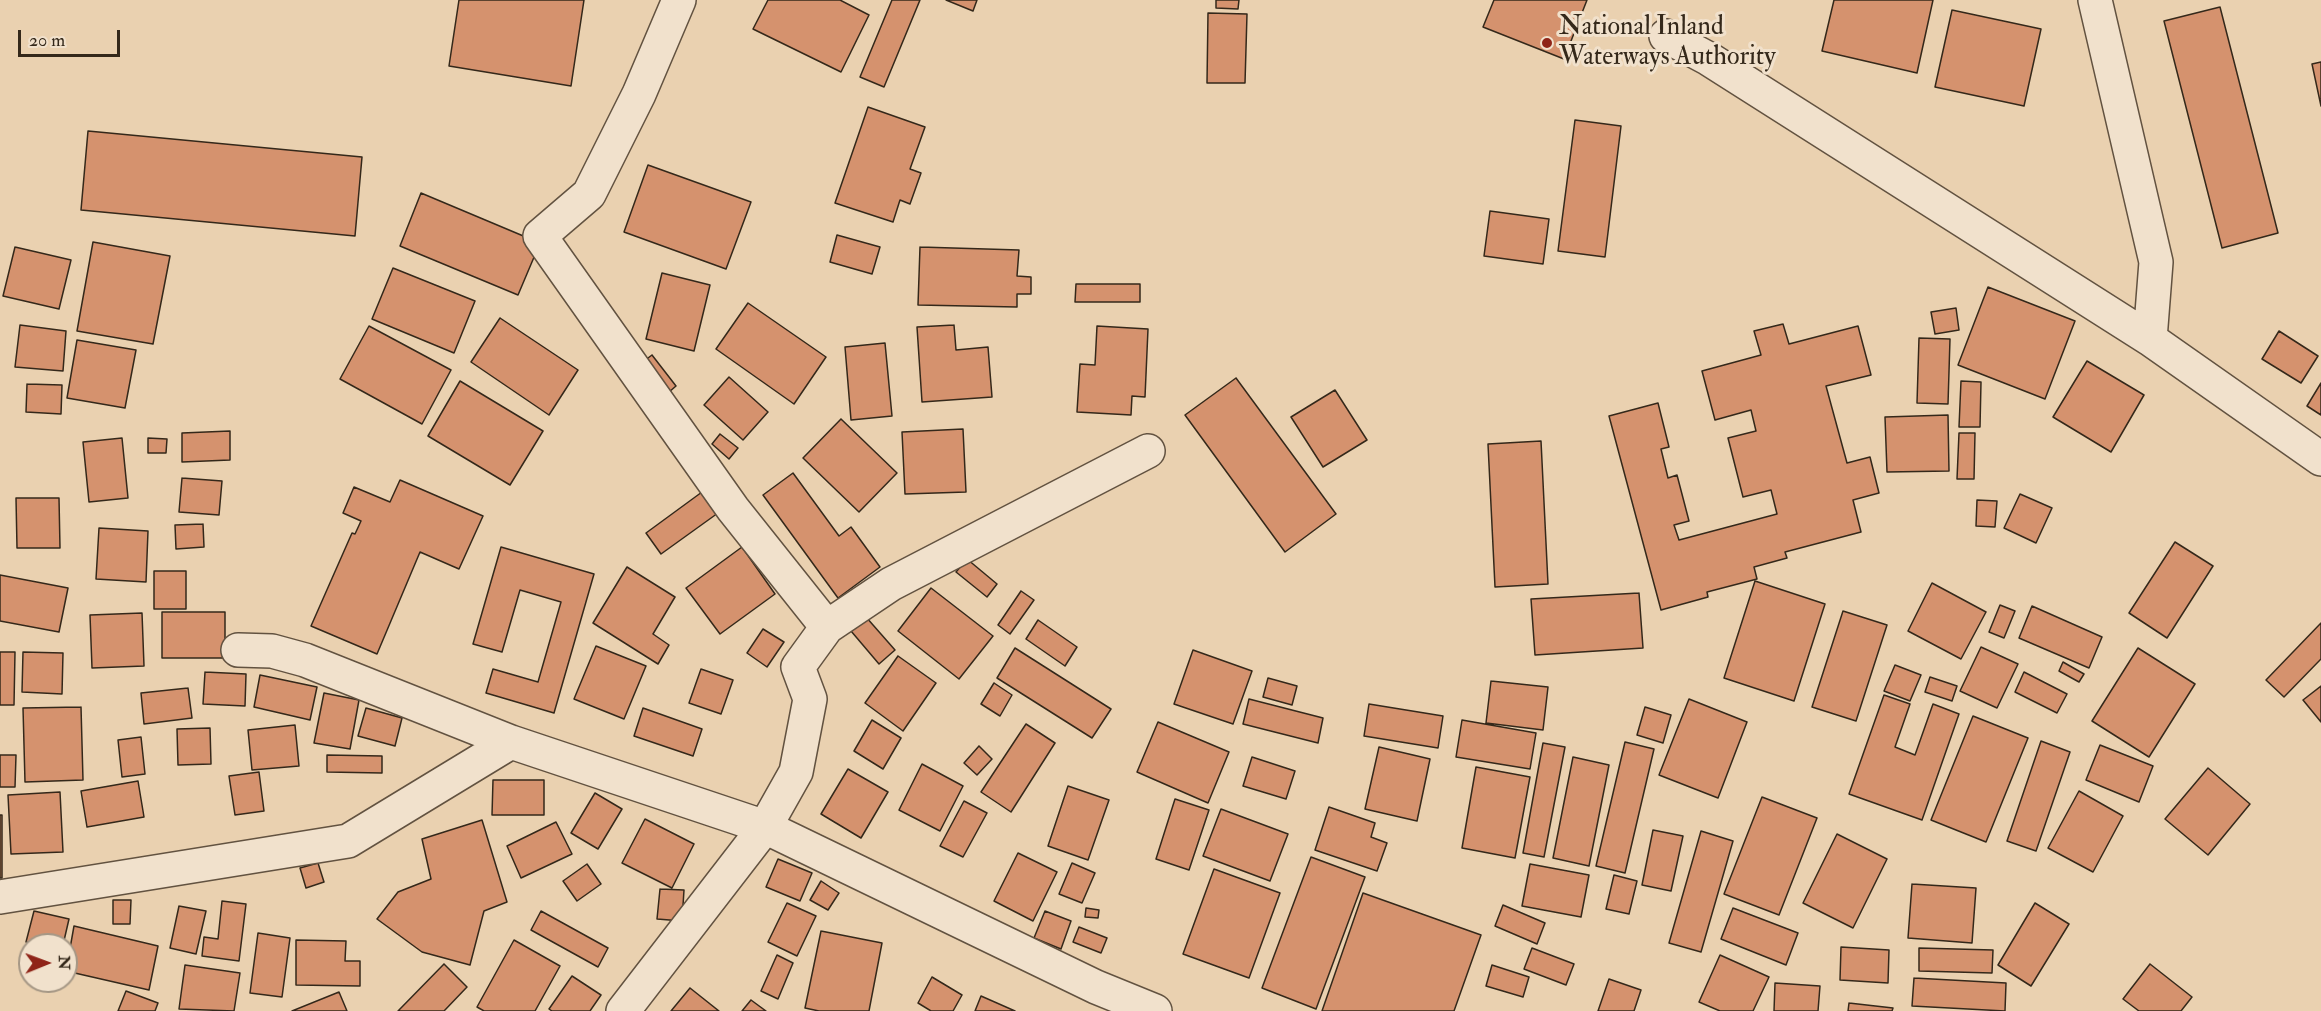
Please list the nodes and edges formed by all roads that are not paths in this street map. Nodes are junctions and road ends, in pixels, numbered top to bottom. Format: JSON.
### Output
{"nodes":[{"id":1,"x":679,"y":0,"type":"edge"},
{"id":2,"x":2094,"y":0,"type":"edge"},
{"id":3,"x":1666,"y":36,"type":"dead end"},
{"id":4,"x":2150,"y":339,"type":"junction"},
{"id":5,"x":1148,"y":451,"type":"dead end"},
{"id":6,"x":2321,"y":459,"type":"edge"},
{"id":7,"x":826,"y":627,"type":"junction"},
{"id":8,"x":238,"y":650,"type":"dead end"},
{"id":9,"x":512,"y":742,"type":"junction"},
{"id":10,"x":765,"y":827,"type":"junction"},
{"id":11,"x":0,"y":897,"type":"edge"},
{"id":12,"x":1091,"y":999,"type":"edge"},
{"id":13,"x":623,"y":1011,"type":"edge"},
{"id":14,"x":1155,"y":1011,"type":"edge"}],
"edges":[{"from":1,"to":7,"type":"street"},
{"from":2,"to":4,"type":"street"},
{"from":3,"to":4,"type":"street"},
{"from":4,"to":6,"type":"street"},
{"from":5,"to":7,"type":"street"},
{"from":7,"to":10,"type":"street"},
{"from":8,"to":9,"type":"street"},
{"from":9,"to":10,"type":"street"},
{"from":9,"to":11,"type":"street"},
{"from":10,"to":12,"type":"street"},
{"from":10,"to":13,"type":"street"},
{"from":12,"to":14,"type":"street"}]}
